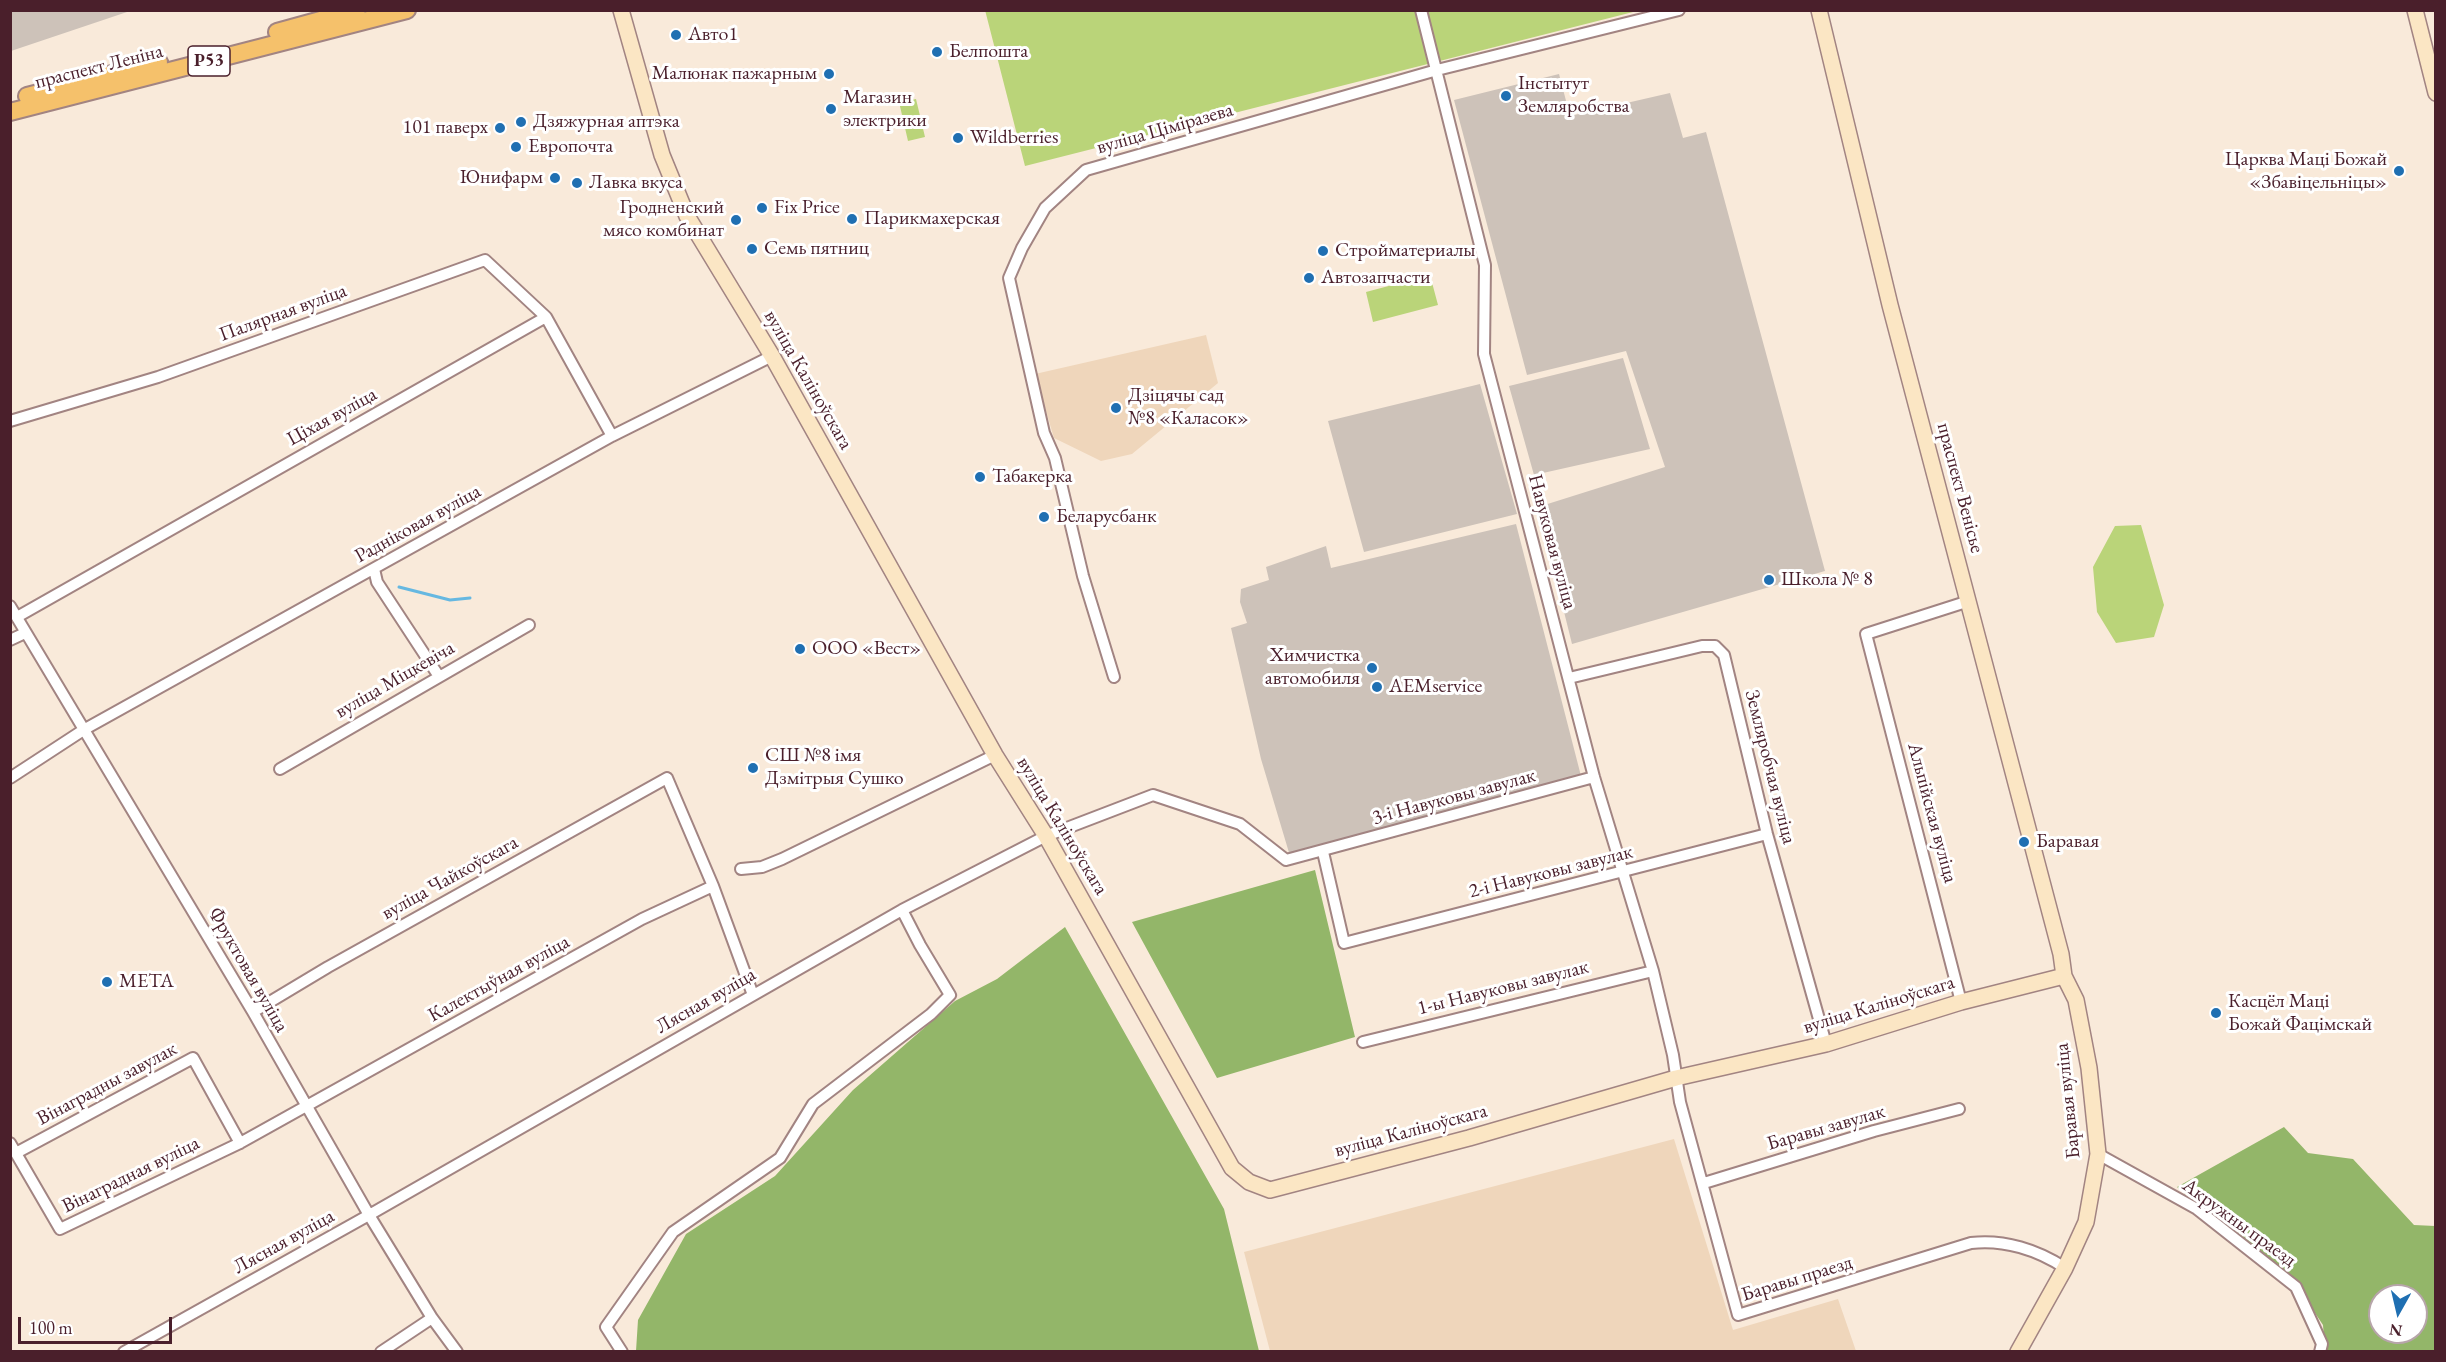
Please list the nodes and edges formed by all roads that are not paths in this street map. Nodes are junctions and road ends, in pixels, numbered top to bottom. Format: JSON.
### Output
{"nodes":[{"id":1,"x":357,"y":10,"type":"edge"},
{"id":2,"x":407,"y":10,"type":"edge"},
{"id":3,"x":621,"y":10,"type":"edge"},
{"id":4,"x":1421,"y":10,"type":"edge"},
{"id":5,"x":1679,"y":10,"type":"edge"},
{"id":6,"x":1819,"y":10,"type":"edge"},
{"id":7,"x":2415,"y":10,"type":"edge"},
{"id":8,"x":1437,"y":70,"type":"junction"},
{"id":9,"x":2436,"y":93,"type":"edge"},
{"id":10,"x":10,"y":100,"type":"edge"},
{"id":11,"x":10,"y":112,"type":"edge"},
{"id":12,"x":546,"y":317,"type":"junction"},
{"id":13,"x":772,"y":356,"type":"junction"},
{"id":14,"x":10,"y":421,"type":"edge"},
{"id":15,"x":612,"y":436,"type":"junction"},
{"id":16,"x":374,"y":569,"type":"junction"},
{"id":17,"x":1970,"y":601,"type":"junction"},
{"id":18,"x":10,"y":606,"type":"edge"},
{"id":19,"x":18,"y":617,"type":"junction"},
{"id":20,"x":529,"y":625,"type":"dead end"},
{"id":21,"x":25,"y":633,"type":"junction"},
{"id":22,"x":10,"y":640,"type":"edge"},
{"id":23,"x":438,"y":675,"type":"junction"},
{"id":24,"x":1114,"y":677,"type":"dead end"},
{"id":25,"x":1569,"y":678,"type":"junction"},
{"id":26,"x":85,"y":729,"type":"junction"},
{"id":27,"x":994,"y":755,"type":"junction"},
{"id":28,"x":280,"y":769,"type":"dead end"},
{"id":29,"x":1594,"y":777,"type":"junction"},
{"id":30,"x":10,"y":778,"type":"edge"},
{"id":31,"x":1767,"y":834,"type":"junction"},
{"id":32,"x":1046,"y":836,"type":"junction"},
{"id":33,"x":1323,"y":852,"type":"junction"},
{"id":34,"x":741,"y":869,"type":"dead end"},
{"id":35,"x":1623,"y":872,"type":"junction"},
{"id":36,"x":713,"y":886,"type":"junction"},
{"id":37,"x":903,"y":910,"type":"junction"},
{"id":38,"x":1653,"y":970,"type":"junction"},
{"id":39,"x":2064,"y":976,"type":"junction"},
{"id":40,"x":753,"y":994,"type":"junction"},
{"id":41,"x":1961,"y":1002,"type":"junction"},
{"id":42,"x":253,"y":1012,"type":"junction"},
{"id":43,"x":1363,"y":1042,"type":"dead end"},
{"id":44,"x":1826,"y":1044,"type":"junction"},
{"id":45,"x":1676,"y":1078,"type":"junction"},
{"id":46,"x":305,"y":1107,"type":"junction"},
{"id":47,"x":1959,"y":1109,"type":"dead end"},
{"id":48,"x":240,"y":1143,"type":"junction"},
{"id":49,"x":13,"y":1148,"type":"edge"},
{"id":50,"x":2098,"y":1154,"type":"junction"},
{"id":51,"x":1704,"y":1183,"type":"junction"},
{"id":52,"x":369,"y":1215,"type":"junction"},
{"id":53,"x":2065,"y":1268,"type":"junction"},
{"id":54,"x":432,"y":1318,"type":"junction"},
{"id":55,"x":123,"y":1352,"type":"edge"},
{"id":56,"x":381,"y":1352,"type":"edge"},
{"id":57,"x":457,"y":1352,"type":"edge"},
{"id":58,"x":622,"y":1352,"type":"edge"},
{"id":59,"x":2018,"y":1352,"type":"edge"},
{"id":60,"x":2320,"y":1352,"type":"edge"}],
"edges":[{"from":1,"to":10,"type":"main road","name":"праспект Леніна","number":"Р53"},
{"from":2,"to":11,"type":"main road","name":"праспект Леніна","number":"Р53"},
{"from":3,"to":13,"type":"street","name":"вуліца Каліноўскага"},
{"from":4,"to":8,"type":"street","name":"Навуковая вуліца"},
{"from":5,"to":8,"type":"street","name":"вуліца Ціміразева"},
{"from":6,"to":17,"type":"street","name":"праспект Венісье"},
{"from":7,"to":9,"type":"street"},
{"from":8,"to":24,"type":"street","name":"вуліца Ціміразева"},
{"from":8,"to":25,"type":"street","name":"Навуковая вуліца"},
{"from":12,"to":14,"type":"street","name":"Палярная вуліца"},
{"from":12,"to":15,"type":"street"},
{"from":12,"to":19,"type":"street","name":"Ціхая вуліца"},
{"from":13,"to":15,"type":"street","name":"Радніковая вуліца"},
{"from":13,"to":27,"type":"street","name":"вуліца Каліноўскага"},
{"from":15,"to":16,"type":"street","name":"Радніковая вуліца"},
{"from":16,"to":23,"type":"street"},
{"from":16,"to":26,"type":"street","name":"Радніковая вуліца"},
{"from":17,"to":39,"type":"street","name":"праспект Венісье"},
{"from":17,"to":41,"type":"street","name":"Альпійская вуліца"},
{"from":18,"to":19,"type":"street","name":"Фруктовая вуліца"},
{"from":19,"to":21,"type":"street","name":"Фруктовая вуліца"},
{"from":20,"to":23,"type":"street","name":"вуліца Міцкевіча"},
{"from":21,"to":22,"type":"street"},
{"from":21,"to":26,"type":"street","name":"Фруктовая вуліца"},
{"from":23,"to":28,"type":"street","name":"вуліца Міцкевіча"},
{"from":25,"to":29,"type":"street","name":"Навуковая вуліца"},
{"from":25,"to":31,"type":"street","name":"Земляробчая вуліца"},
{"from":26,"to":30,"type":"street","name":"Радніковая вуліца"},
{"from":26,"to":42,"type":"street","name":"Фруктовая вуліца"},
{"from":27,"to":32,"type":"street","name":"вуліца Каліноўскага"},
{"from":27,"to":34,"type":"street","name":"вуліца Каліноўскага"},
{"from":29,"to":33,"type":"street","name":"3-і Навуковы завулак"},
{"from":29,"to":35,"type":"street","name":"Навуковая вуліца"},
{"from":31,"to":35,"type":"street","name":"2-і Навуковы завулак"},
{"from":31,"to":44,"type":"street","name":"Земляробчая вуліца"},
{"from":32,"to":33,"type":"street","name":"Лясная вуліца"},
{"from":32,"to":37,"type":"street","name":"Лясная вуліца"},
{"from":32,"to":45,"type":"street","name":"вуліца Каліноўскага"},
{"from":33,"to":35,"type":"street","name":"2-і Навуковы завулак"},
{"from":35,"to":38,"type":"street","name":"Навуковая вуліца"},
{"from":36,"to":40,"type":"street"},
{"from":36,"to":42,"type":"street","name":"вуліца Чайкоўскага"},
{"from":36,"to":46,"type":"street","name":"Калектыўная вуліца"},
{"from":37,"to":40,"type":"street","name":"Лясная вуліца"},
{"from":37,"to":58,"type":"street"},
{"from":38,"to":43,"type":"street","name":"1-ы Навуковы завулак"},
{"from":38,"to":45,"type":"street","name":"Навуковая вуліца"},
{"from":39,"to":41,"type":"street","name":"вуліца Каліноўскага"},
{"from":39,"to":50,"type":"street","name":"Баравая вуліца"},
{"from":40,"to":52,"type":"street","name":"Лясная вуліца"},
{"from":41,"to":44,"type":"street","name":"вуліца Каліноўскага"},
{"from":42,"to":46,"type":"street","name":"Фруктовая вуліца"},
{"from":44,"to":45,"type":"street","name":"вуліца Каліноўскага"},
{"from":45,"to":51,"type":"street","name":"Баравы праезд"},
{"from":46,"to":48,"type":"street","name":"Вінаградная вуліца"},
{"from":46,"to":52,"type":"street","name":"Фруктовая вуліца"},
{"from":47,"to":51,"type":"street","name":"Баравы завулак"},
{"from":48,"to":49,"type":"street","name":"Вінаградная вуліца"},
{"from":48,"to":49,"type":"street","name":"Вінаградны завулак"},
{"from":50,"to":53,"type":"street","name":"Баравая вуліца"},
{"from":50,"to":60,"type":"street","name":"Акружны праезд"},
{"from":51,"to":53,"type":"street","name":"Баравы праезд"},
{"from":52,"to":54,"type":"street","name":"Фруктовая вуліца"},
{"from":52,"to":55,"type":"street","name":"Лясная вуліца"},
{"from":53,"to":59,"type":"street","name":"Баравая вуліца"},
{"from":54,"to":56,"type":"street"},
{"from":54,"to":57,"type":"street","name":"Фруктовая вуліца"}]}
